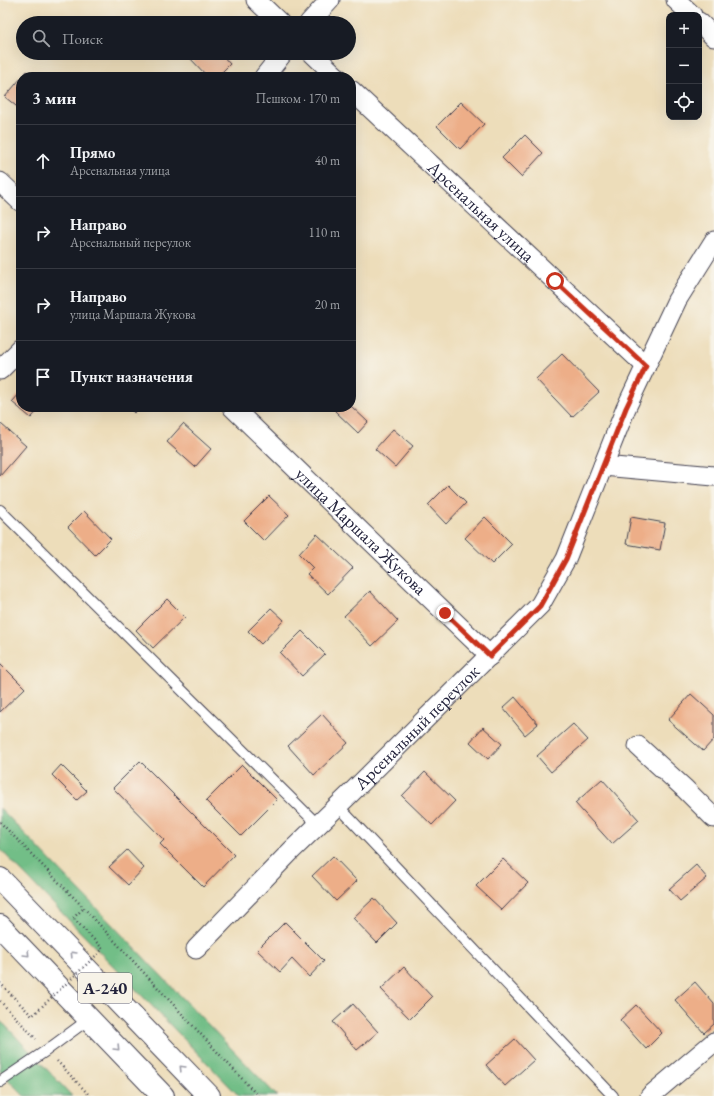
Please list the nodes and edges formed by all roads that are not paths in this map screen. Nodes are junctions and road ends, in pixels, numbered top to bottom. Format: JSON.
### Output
{"nodes":[{"id":1,"x":256,"y":0,"type":"edge"},
{"id":2,"x":330,"y":0,"type":"edge"},
{"id":3,"x":676,"y":0,"type":"edge"},
{"id":4,"x":689,"y":12,"type":"edge"},
{"id":5,"x":273,"y":16,"type":"edge"},
{"id":6,"x":315,"y":16,"type":"edge"},
{"id":7,"x":702,"y":25,"type":"edge"},
{"id":8,"x":714,"y":37,"type":"edge"},
{"id":9,"x":277,"y":60,"type":"edge"},
{"id":10,"x":320,"y":60,"type":"edge"},
{"id":11,"x":268,"y":72,"type":"edge"},
{"id":12,"x":333,"y":72,"type":"edge"},
{"id":13,"x":356,"y":95,"type":"edge"},
{"id":14,"x":0,"y":182,"type":"edge"},
{"id":15,"x":16,"y":197,"type":"edge"},
{"id":16,"x":714,"y":241,"type":"edge"},
{"id":17,"x":16,"y":354,"type":"edge"},
{"id":18,"x":646,"y":366,"type":"junction"},
{"id":19,"x":0,"y":370,"type":"edge"},
{"id":20,"x":237,"y":412,"type":"edge"},
{"id":21,"x":603,"y":466,"type":"junction"},
{"id":22,"x":714,"y":476,"type":"edge"},
{"id":23,"x":0,"y":510,"type":"edge"},
{"id":24,"x":490,"y":656,"type":"junction"},
{"id":25,"x":638,"y":746,"type":"dead end"},
{"id":26,"x":338,"y":806,"type":"junction"},
{"id":27,"x":714,"y":818,"type":"edge"},
{"id":28,"x":318,"y":825,"type":"junction"},
{"id":29,"x":0,"y":879,"type":"edge"},
{"id":30,"x":0,"y":926,"type":"edge"},
{"id":31,"x":196,"y":949,"type":"dead end"},
{"id":32,"x":89,"y":1019,"type":"junction"},
{"id":33,"x":714,"y":1042,"type":"edge"},
{"id":34,"x":0,"y":1082,"type":"edge"},
{"id":35,"x":163,"y":1096,"type":"edge"},
{"id":36,"x":209,"y":1096,"type":"edge"},
{"id":37,"x":613,"y":1096,"type":"edge"},
{"id":38,"x":651,"y":1096,"type":"edge"}],
"edges":[{"from":1,"to":5,"type":"street"},
{"from":2,"to":6,"type":"street"},
{"from":3,"to":4,"type":"street"},
{"from":7,"to":8,"type":"street"},
{"from":9,"to":11,"type":"street"},
{"from":10,"to":12,"type":"street"},
{"from":13,"to":18,"type":"street","name":"Арсенальная улица"},
{"from":14,"to":15,"type":"street"},
{"from":16,"to":18,"type":"street","name":"Арсенальный переулок"},
{"from":17,"to":19,"type":"street"},
{"from":18,"to":21,"type":"street","name":"Арсенальный переулок"},
{"from":20,"to":24,"type":"street","name":"улица Маршала Жукова"},
{"from":21,"to":22,"type":"street"},
{"from":21,"to":24,"type":"street","name":"Арсенальный переулок"},
{"from":23,"to":28,"type":"lane"},
{"from":24,"to":26,"type":"street","name":"Арсенальный переулок"},
{"from":25,"to":27,"type":"street"},
{"from":26,"to":28,"type":"street","name":"Арсенальный переулок"},
{"from":26,"to":37,"type":"lane"},
{"from":28,"to":31,"type":"street","name":"Арсенальный переулок"},
{"from":36,"to":29,"type":"main road","number":"А-240","one_way":true},
{"from":30,"to":32,"type":"main road","number":"А-240","one_way":true},
{"from":32,"to":34,"type":"lane"},
{"from":32,"to":35,"type":"main road","number":"А-240","one_way":true},
{"from":33,"to":38,"type":"street"}]}
